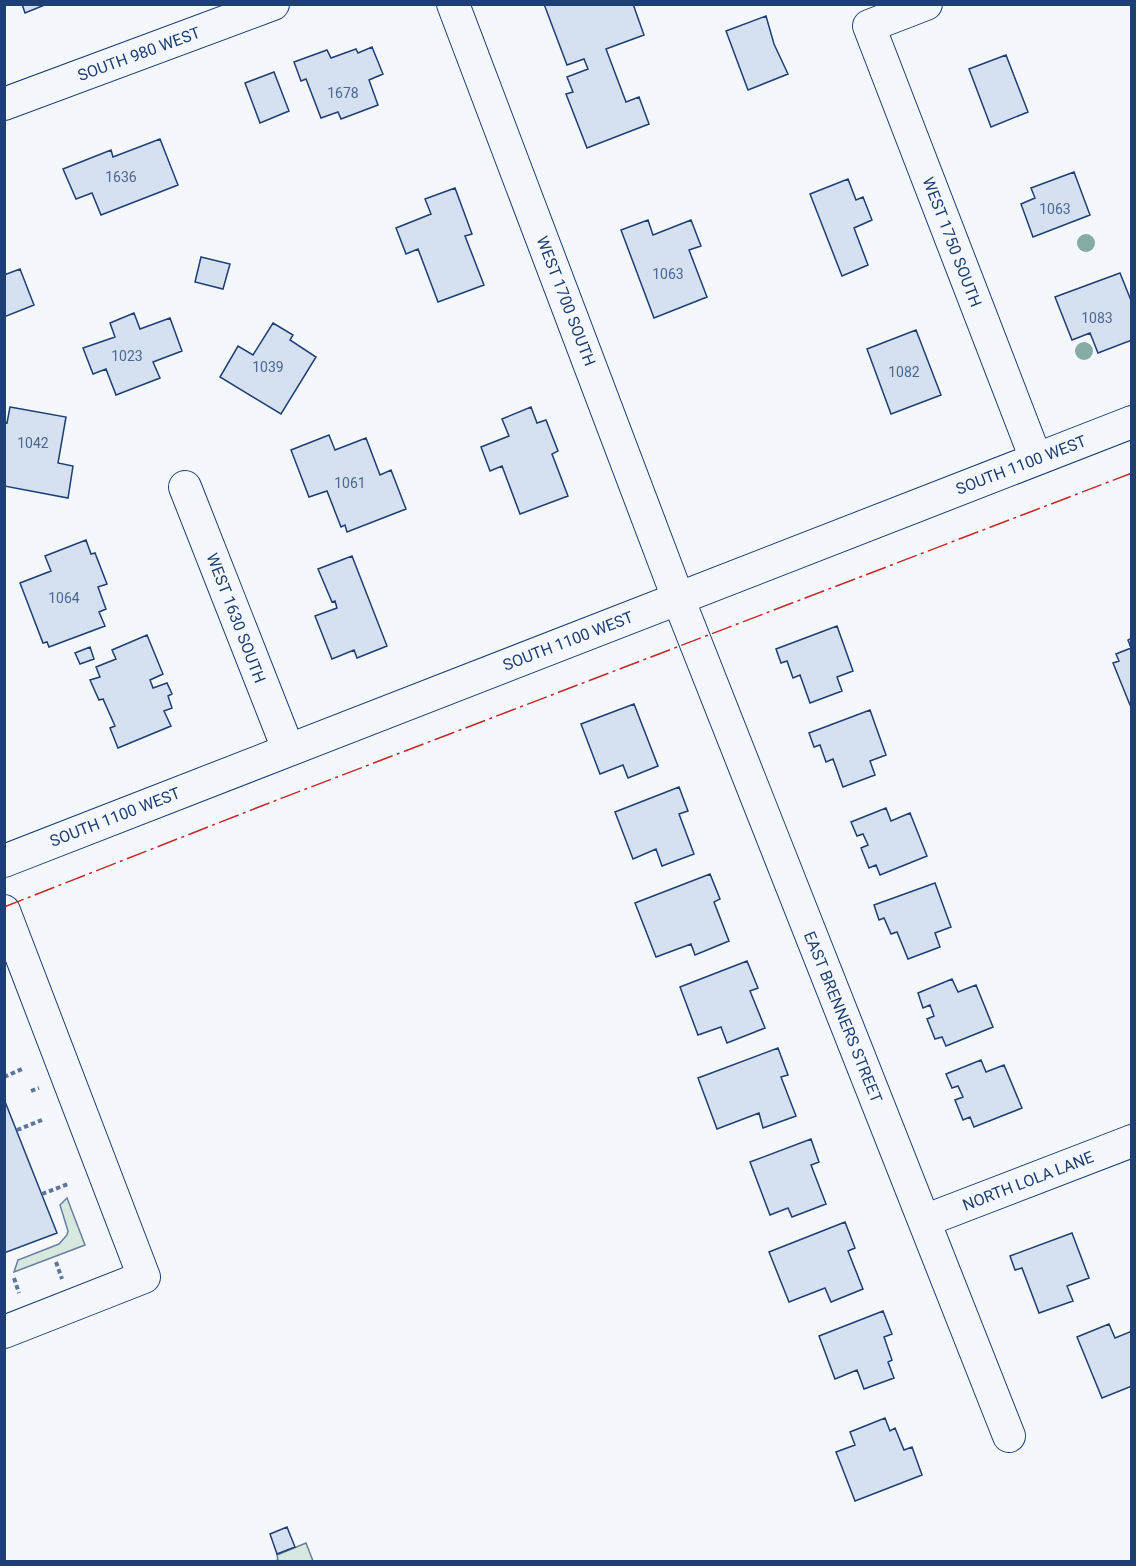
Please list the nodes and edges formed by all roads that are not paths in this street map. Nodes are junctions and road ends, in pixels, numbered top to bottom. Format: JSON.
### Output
{"nodes":[{"id":1,"x":273,"y":4,"type":"edge"},
{"id":2,"x":453,"y":4,"type":"edge"},
{"id":3,"x":926,"y":4,"type":"edge"},
{"id":4,"x":4,"y":104,"type":"edge"},
{"id":5,"x":1131,"y":422,"type":"edge"},
{"id":6,"x":1036,"y":459,"type":"junction"},
{"id":7,"x":185,"y":487,"type":"dead end"},
{"id":8,"x":678,"y":598,"type":"junction"},
{"id":9,"x":288,"y":749,"type":"junction"},
{"id":10,"x":4,"y":861,"type":"edge"},
{"id":11,"x":4,"y":911,"type":"edge"},
{"id":12,"x":1131,"y":1141,"type":"edge"},
{"id":13,"x":924,"y":1221,"type":"junction"},
{"id":14,"x":4,"y":1332,"type":"edge"},
{"id":15,"x":1009,"y":1436,"type":"dead end"}],
"edges":[{"from":1,"to":4,"type":"street","name":"SOUTH 980 WEST"},
{"from":2,"to":8,"type":"street","name":"WEST 1700 SOUTH"},
{"from":3,"to":6,"type":"street","name":"WEST 1750 SOUTH"},
{"from":5,"to":6,"type":"street","name":"SOUTH 1100 WEST"},
{"from":6,"to":8,"type":"street","name":"SOUTH 1100 WEST"},
{"from":7,"to":9,"type":"street","name":"WEST 1630 SOUTH"},
{"from":8,"to":9,"type":"street","name":"SOUTH 1100 WEST"},
{"from":8,"to":13,"type":"street","name":"EAST BRENNERS STREET"},
{"from":9,"to":10,"type":"street","name":"SOUTH 1100 WEST"},
{"from":11,"to":14,"type":"street"},
{"from":12,"to":13,"type":"street","name":"NORTH LOLA LANE"},
{"from":13,"to":15,"type":"street","name":"EAST BRENNERS STREET"}]}
